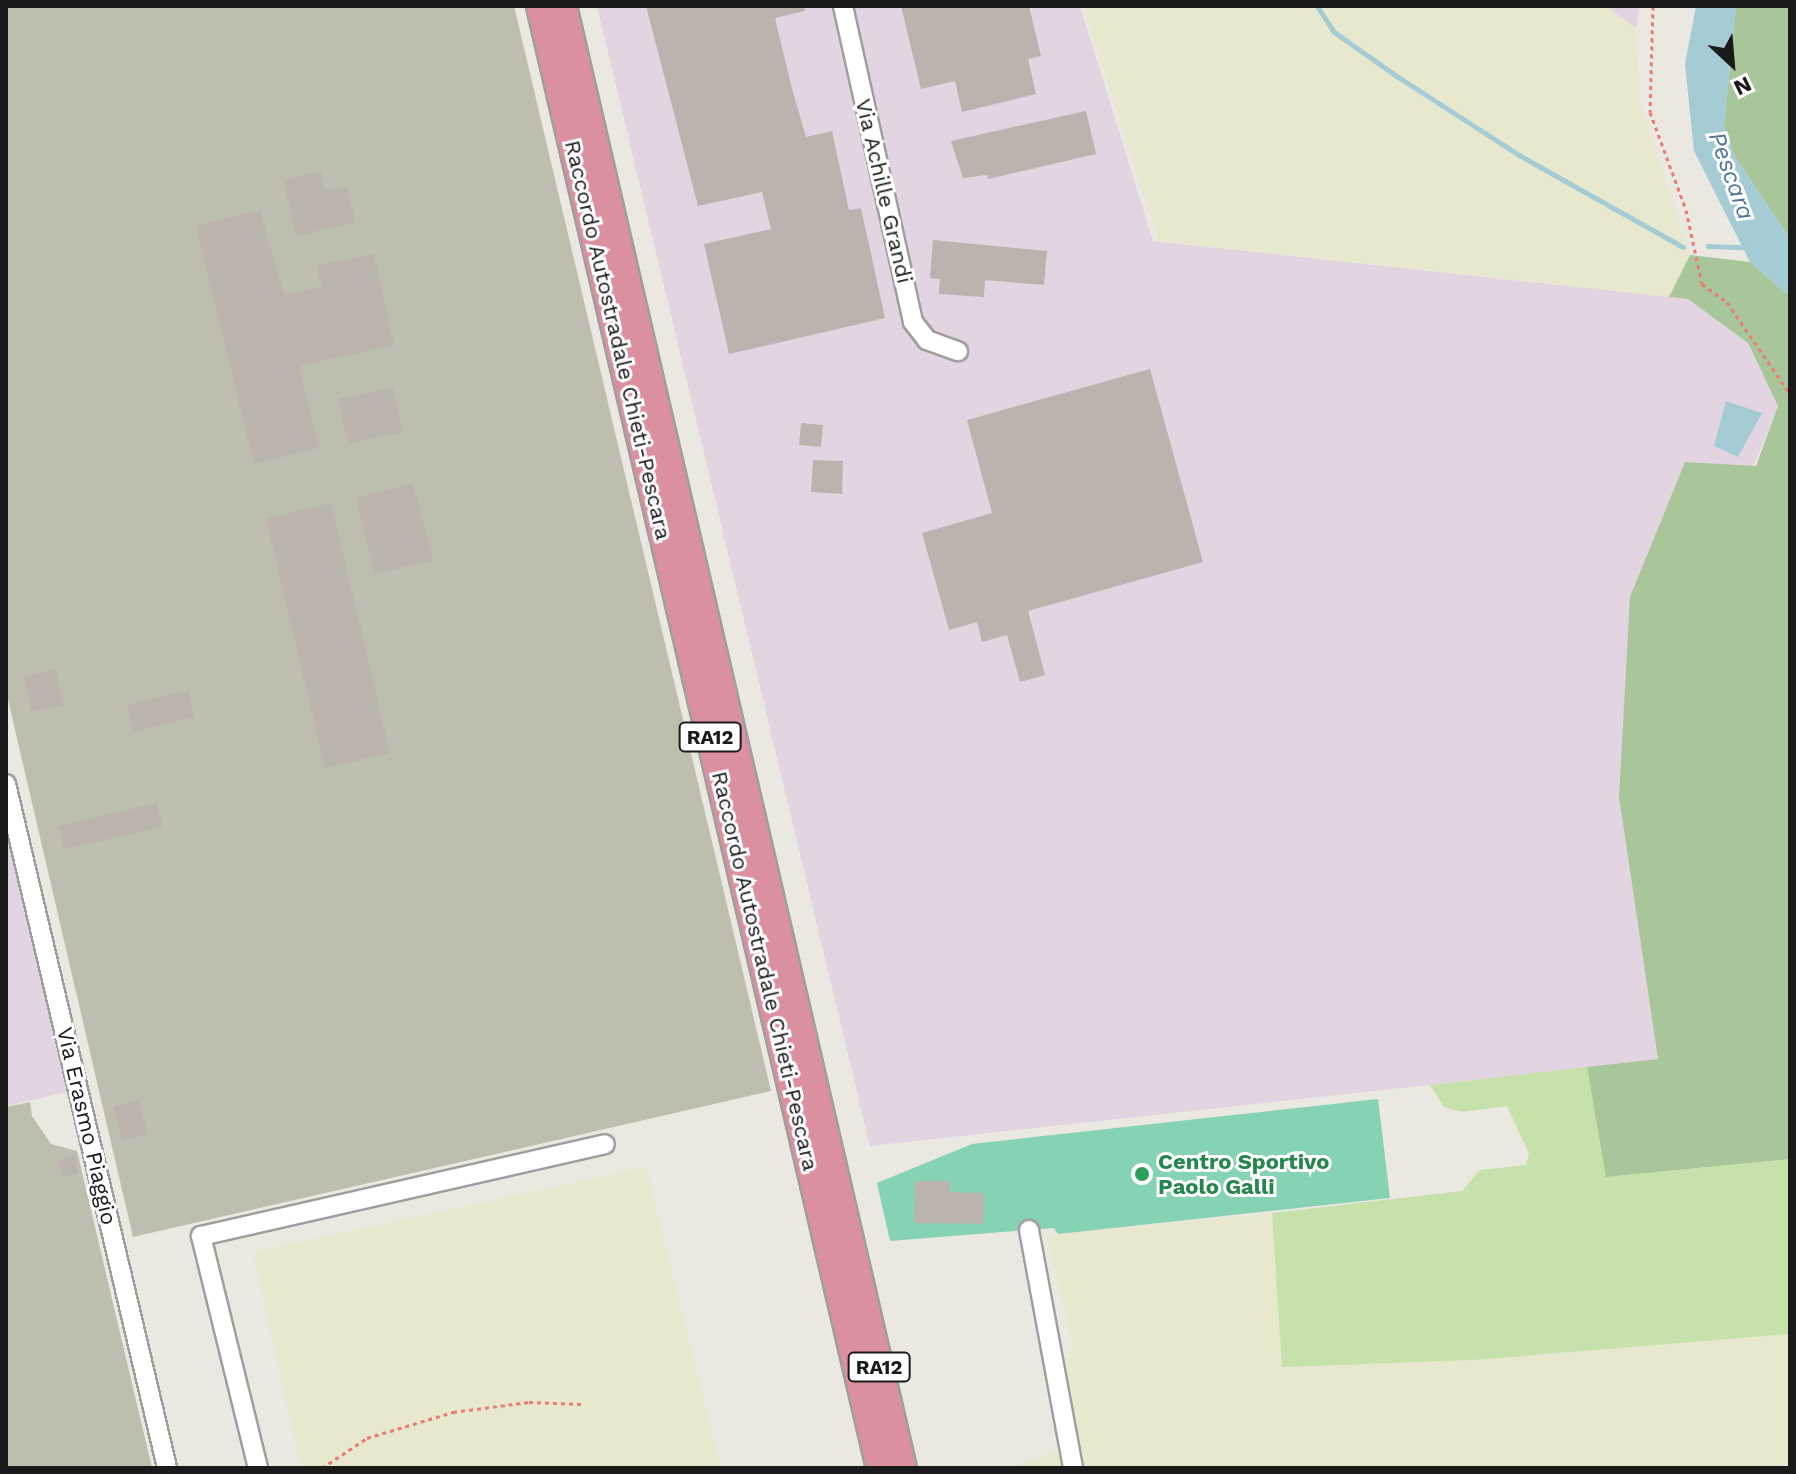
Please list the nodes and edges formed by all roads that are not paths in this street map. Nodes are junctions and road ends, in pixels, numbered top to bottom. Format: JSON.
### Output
{"nodes":[{"id":1,"x":540,"y":6,"type":"edge"},
{"id":2,"x":563,"y":6,"type":"edge"},
{"id":3,"x":843,"y":6,"type":"edge"},
{"id":4,"x":958,"y":351,"type":"dead end"},
{"id":5,"x":6,"y":784,"type":"edge"},
{"id":6,"x":605,"y":1144,"type":"dead end"},
{"id":7,"x":1029,"y":1230,"type":"dead end"},
{"id":8,"x":167,"y":1468,"type":"edge"},
{"id":9,"x":258,"y":1468,"type":"edge"},
{"id":10,"x":880,"y":1468,"type":"edge"},
{"id":11,"x":903,"y":1468,"type":"edge"},
{"id":12,"x":1073,"y":1468,"type":"edge"}],
"edges":[{"from":1,"to":10,"type":"highway","name":"Raccordo Autostradale Chieti-Pescara","number":"RA12"},
{"from":2,"to":11,"type":"highway","name":"Raccordo Autostradale Chieti-Pescara","number":"RA12"},
{"from":3,"to":4,"type":"street","name":"Via Achille Grandi"},
{"from":5,"to":8,"type":"street","name":"Via Erasmo Piaggio"},
{"from":6,"to":9,"type":"street"},
{"from":7,"to":12,"type":"street"}]}
